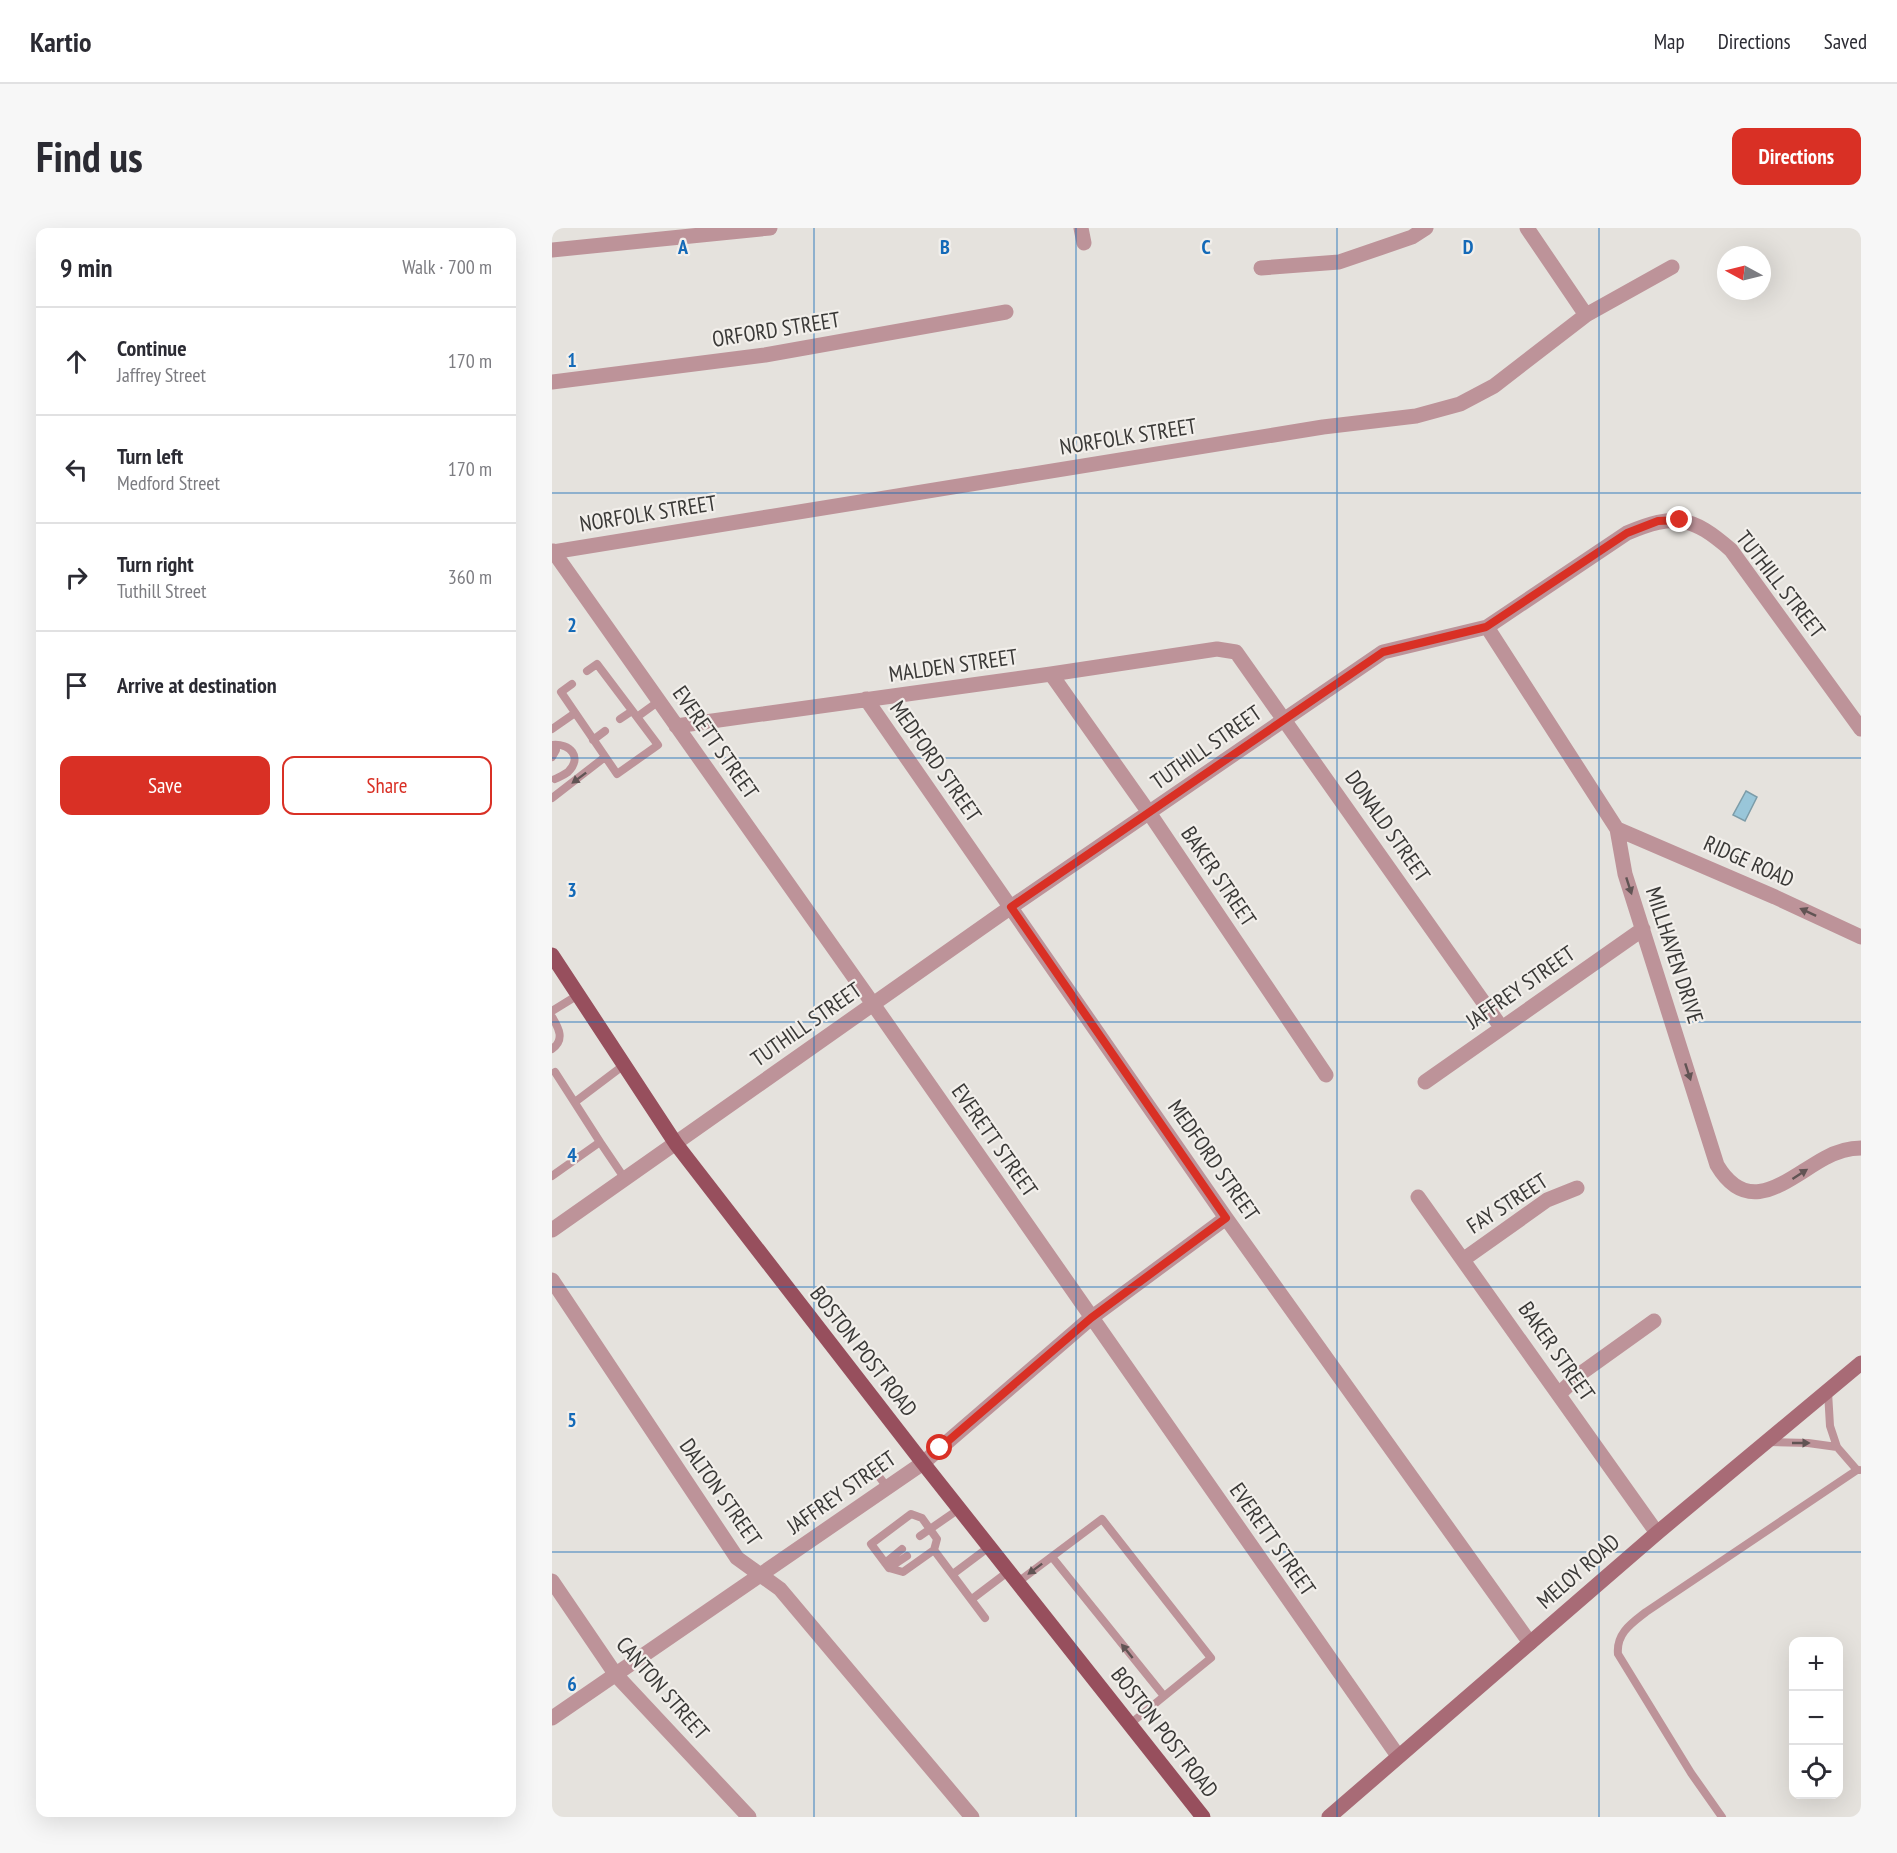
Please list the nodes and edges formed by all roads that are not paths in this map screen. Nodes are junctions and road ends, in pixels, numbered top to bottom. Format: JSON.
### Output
{"nodes":[{"id":1,"x":770,"y":228,"type":"edge"},
{"id":2,"x":1426,"y":228,"type":"edge"},
{"id":3,"x":1527,"y":228,"type":"edge"},
{"id":4,"x":552,"y":250,"type":"edge"},
{"id":5,"x":1672,"y":267,"type":"dead end"},
{"id":6,"x":1261,"y":268,"type":"dead end"},
{"id":7,"x":1006,"y":312,"type":"dead end"},
{"id":8,"x":1586,"y":315,"type":"junction"},
{"id":9,"x":552,"y":382,"type":"edge"},
{"id":10,"x":553,"y":551,"type":"edge"},
{"id":11,"x":1486,"y":627,"type":"junction"},
{"id":12,"x":1236,"y":652,"type":"joint"},
{"id":13,"x":587,"y":671,"type":"dead end"},
{"id":14,"x":1051,"y":674,"type":"junction"},
{"id":15,"x":572,"y":684,"type":"dead end"},
{"id":16,"x":866,"y":699,"type":"junction"},
{"id":17,"x":659,"y":701,"type":"junction"},
{"id":18,"x":575,"y":713,"type":"junction"},
{"id":19,"x":634,"y":714,"type":"junction"},
{"id":20,"x":620,"y":719,"type":"dead end"},
{"id":21,"x":1285,"y":719,"type":"junction"},
{"id":22,"x":676,"y":726,"type":"junction"},
{"id":23,"x":552,"y":729,"type":"edge"},
{"id":24,"x":1861,"y":729,"type":"edge"},
{"id":25,"x":604,"y":731,"type":"dead end"},
{"id":26,"x":593,"y":740,"type":"junction"},
{"id":27,"x":554,"y":745,"type":"edge"},
{"id":28,"x":552,"y":757,"type":"edge"},
{"id":29,"x":605,"y":757,"type":"junction"},
{"id":30,"x":555,"y":780,"type":"dead end"},
{"id":31,"x":552,"y":798,"type":"edge"},
{"id":32,"x":1150,"y":814,"type":"junction"},
{"id":33,"x":1617,"y":829,"type":"junction"},
{"id":34,"x":1011,"y":907,"type":"junction"},
{"id":35,"x":1643,"y":929,"type":"junction"},
{"id":36,"x":1861,"y":937,"type":"edge"},
{"id":37,"x":552,"y":955,"type":"edge"},
{"id":38,"x":578,"y":995,"type":"junction"},
{"id":39,"x":873,"y":1004,"type":"junction"},
{"id":40,"x":552,"y":1011,"type":"edge"},
{"id":41,"x":552,"y":1017,"type":"edge"},
{"id":42,"x":1501,"y":1027,"type":"junction"},
{"id":43,"x":552,"y":1049,"type":"edge"},
{"id":44,"x":624,"y":1065,"type":"junction"},
{"id":45,"x":555,"y":1072,"type":"dead end"},
{"id":46,"x":1326,"y":1075,"type":"dead end"},
{"id":47,"x":1425,"y":1082,"type":"dead end"},
{"id":48,"x":575,"y":1102,"type":"junction"},
{"id":49,"x":600,"y":1142,"type":"junction"},
{"id":50,"x":676,"y":1144,"type":"junction"},
{"id":51,"x":1861,"y":1148,"type":"edge"},
{"id":52,"x":552,"y":1176,"type":"edge"},
{"id":53,"x":625,"y":1179,"type":"junction"},
{"id":54,"x":1577,"y":1188,"type":"dead end"},
{"id":55,"x":1418,"y":1197,"type":"dead end"},
{"id":56,"x":1226,"y":1218,"type":"junction"},
{"id":57,"x":552,"y":1230,"type":"edge"},
{"id":58,"x":1464,"y":1259,"type":"junction"},
{"id":59,"x":552,"y":1281,"type":"edge"},
{"id":60,"x":1091,"y":1318,"type":"junction"},
{"id":61,"x":1654,"y":1321,"type":"dead end"},
{"id":62,"x":1861,"y":1363,"type":"edge"},
{"id":63,"x":1828,"y":1390,"type":"junction"},
{"id":64,"x":1559,"y":1394,"type":"junction"},
{"id":65,"x":1766,"y":1442,"type":"junction"},
{"id":66,"x":1837,"y":1447,"type":"junction"},
{"id":67,"x":923,"y":1463,"type":"junction"},
{"id":68,"x":874,"y":1470,"type":"dead end"},
{"id":69,"x":1859,"y":1470,"type":"edge"},
{"id":70,"x":887,"y":1487,"type":"junction"},
{"id":71,"x":959,"y":1509,"type":"junction"},
{"id":72,"x":932,"y":1532,"type":"junction"},
{"id":73,"x":1657,"y":1533,"type":"junction"},
{"id":74,"x":923,"y":1539,"type":"dead end"},
{"id":75,"x":989,"y":1547,"type":"junction"},
{"id":76,"x":934,"y":1550,"type":"junction"},
{"id":77,"x":904,"y":1552,"type":"dead end"},
{"id":78,"x":1052,"y":1557,"type":"junction"},
{"id":79,"x":887,"y":1565,"type":"junction"},
{"id":80,"x":953,"y":1574,"type":"junction"},
{"id":81,"x":760,"y":1575,"type":"junction"},
{"id":82,"x":1013,"y":1576,"type":"junction"},
{"id":83,"x":552,"y":1581,"type":"edge"},
{"id":84,"x":972,"y":1599,"type":"junction"},
{"id":85,"x":985,"y":1618,"type":"dead end"},
{"id":86,"x":1530,"y":1643,"type":"junction"},
{"id":87,"x":616,"y":1675,"type":"junction"},
{"id":88,"x":1164,"y":1696,"type":"junction"},
{"id":89,"x":552,"y":1718,"type":"edge"},
{"id":90,"x":1130,"y":1724,"type":"junction"},
{"id":91,"x":1398,"y":1756,"type":"junction"},
{"id":92,"x":749,"y":1817,"type":"edge"},
{"id":93,"x":972,"y":1817,"type":"edge"},
{"id":94,"x":1203,"y":1817,"type":"edge"},
{"id":95,"x":1329,"y":1817,"type":"edge"},
{"id":96,"x":1722,"y":1817,"type":"edge"}],
"edges":[{"from":1,"to":4,"type":"street"},
{"from":2,"to":6,"type":"street"},
{"from":3,"to":8,"type":"street"},
{"from":5,"to":8,"type":"street","name":"NORFOLK STREET"},
{"from":7,"to":9,"type":"street","name":"ORFORD STREET"},
{"from":8,"to":10,"type":"street","name":"NORFOLK STREET"},
{"from":10,"to":17,"type":"street","name":"EVERETT STREET"},
{"from":11,"to":21,"type":"street","name":"TUTHILL STREET"},
{"from":11,"to":24,"type":"street","name":"TUTHILL STREET"},
{"from":11,"to":33,"type":"street","name":"MILLHAVEN DRIVE"},
{"from":12,"to":14,"type":"street","name":"MALDEN STREET"},
{"from":12,"to":21,"type":"street","name":"DONALD STREET"},
{"from":13,"to":19,"type":"lane"},
{"from":14,"to":16,"type":"street","name":"MALDEN STREET"},
{"from":14,"to":32,"type":"street","name":"BAKER STREET"},
{"from":15,"to":18,"type":"lane"},
{"from":16,"to":22,"type":"street","name":"MALDEN STREET"},
{"from":16,"to":34,"type":"street","name":"MEDFORD STREET"},
{"from":17,"to":19,"type":"lane"},
{"from":17,"to":22,"type":"street","name":"EVERETT STREET"},
{"from":18,"to":23,"type":"lane"},
{"from":18,"to":26,"type":"lane"},
{"from":19,"to":20,"type":"lane"},
{"from":19,"to":29,"type":"lane"},
{"from":21,"to":32,"type":"street","name":"TUTHILL STREET"},
{"from":21,"to":42,"type":"street","name":"DONALD STREET"},
{"from":22,"to":39,"type":"street","name":"EVERETT STREET"},
{"from":25,"to":26,"type":"lane"},
{"from":26,"to":29,"type":"lane"},
{"from":27,"to":28,"type":"lane"},
{"from":27,"to":30,"type":"lane"},
{"from":29,"to":31,"type":"lane","one_way":true},
{"from":32,"to":34,"type":"street","name":"TUTHILL STREET"},
{"from":32,"to":46,"type":"street","name":"BAKER STREET"},
{"from":33,"to":35,"type":"street","name":"MILLHAVEN DRIVE","one_way":true},
{"from":36,"to":33,"type":"street","name":"RIDGE ROAD","one_way":true},
{"from":34,"to":39,"type":"street","name":"TUTHILL STREET"},
{"from":34,"to":56,"type":"street","name":"MEDFORD STREET"},
{"from":35,"to":42,"type":"street","name":"JAFFREY STREET"},
{"from":35,"to":51,"type":"street","name":"MILLHAVEN DRIVE","one_way":true},
{"from":37,"to":38,"type":"main road","name":"BOSTON POST ROAD"},
{"from":38,"to":40,"type":"lane"},
{"from":38,"to":44,"type":"main road","name":"BOSTON POST ROAD"},
{"from":39,"to":50,"type":"street","name":"TUTHILL STREET"},
{"from":39,"to":60,"type":"street","name":"EVERETT STREET"},
{"from":41,"to":43,"type":"lane"},
{"from":42,"to":47,"type":"street","name":"JAFFREY STREET"},
{"from":44,"to":48,"type":"lane"},
{"from":44,"to":50,"type":"main road","name":"BOSTON POST ROAD"},
{"from":45,"to":48,"type":"lane"},
{"from":48,"to":49,"type":"lane"},
{"from":49,"to":52,"type":"lane"},
{"from":49,"to":53,"type":"lane"},
{"from":50,"to":53,"type":"street","name":"TUTHILL STREET"},
{"from":50,"to":67,"type":"main road","name":"BOSTON POST ROAD"},
{"from":53,"to":57,"type":"street","name":"TUTHILL STREET"},
{"from":54,"to":58,"type":"street","name":"FAY STREET"},
{"from":55,"to":58,"type":"street","name":"BAKER STREET"},
{"from":56,"to":60,"type":"street","name":"JAFFREY STREET"},
{"from":56,"to":86,"type":"street","name":"MEDFORD STREET"},
{"from":58,"to":64,"type":"street","name":"BAKER STREET"},
{"from":59,"to":81,"type":"street","name":"DALTON STREET"},
{"from":60,"to":67,"type":"street","name":"JAFFREY STREET"},
{"from":60,"to":91,"type":"street","name":"EVERETT STREET"},
{"from":61,"to":64,"type":"street"},
{"from":62,"to":63,"type":"main road","name":"MELOY ROAD"},
{"from":63,"to":65,"type":"main road","name":"MELOY ROAD"},
{"from":63,"to":66,"type":"lane"},
{"from":64,"to":73,"type":"street","name":"BAKER STREET"},
{"from":65,"to":66,"type":"lane","one_way":true},
{"from":65,"to":73,"type":"main road","name":"MELOY ROAD"},
{"from":66,"to":69,"type":"lane"},
{"from":67,"to":70,"type":"street","name":"JAFFREY STREET"},
{"from":67,"to":71,"type":"main road","name":"BOSTON POST ROAD"},
{"from":68,"to":70,"type":"lane"},
{"from":69,"to":96,"type":"lane"},
{"from":70,"to":81,"type":"street","name":"JAFFREY STREET"},
{"from":71,"to":72,"type":"lane"},
{"from":71,"to":75,"type":"main road","name":"BOSTON POST ROAD"},
{"from":72,"to":74,"type":"lane"},
{"from":72,"to":76,"type":"lane"},
{"from":72,"to":79,"type":"lane"},
{"from":73,"to":86,"type":"main road","name":"MELOY ROAD"},
{"from":75,"to":80,"type":"lane"},
{"from":75,"to":82,"type":"main road","name":"BOSTON POST ROAD"},
{"from":76,"to":79,"type":"lane"},
{"from":76,"to":80,"type":"lane"},
{"from":77,"to":79,"type":"lane"},
{"from":78,"to":82,"type":"lane","one_way":true},
{"from":88,"to":78,"type":"lane","one_way":true},
{"from":78,"to":88,"type":"lane"},
{"from":80,"to":84,"type":"lane"},
{"from":81,"to":87,"type":"street","name":"JAFFREY STREET"},
{"from":81,"to":93,"type":"street","name":"DALTON STREET"},
{"from":82,"to":84,"type":"lane"},
{"from":82,"to":90,"type":"main road","name":"BOSTON POST ROAD"},
{"from":83,"to":87,"type":"street","name":"CANTON STREET"},
{"from":84,"to":85,"type":"lane"},
{"from":86,"to":91,"type":"main road","name":"MELOY ROAD"},
{"from":87,"to":89,"type":"street","name":"JAFFREY STREET"},
{"from":87,"to":92,"type":"street","name":"CANTON STREET"},
{"from":88,"to":90,"type":"lane"},
{"from":90,"to":94,"type":"main road","name":"BOSTON POST ROAD"},
{"from":91,"to":95,"type":"main road","name":"MELOY ROAD"}]}
